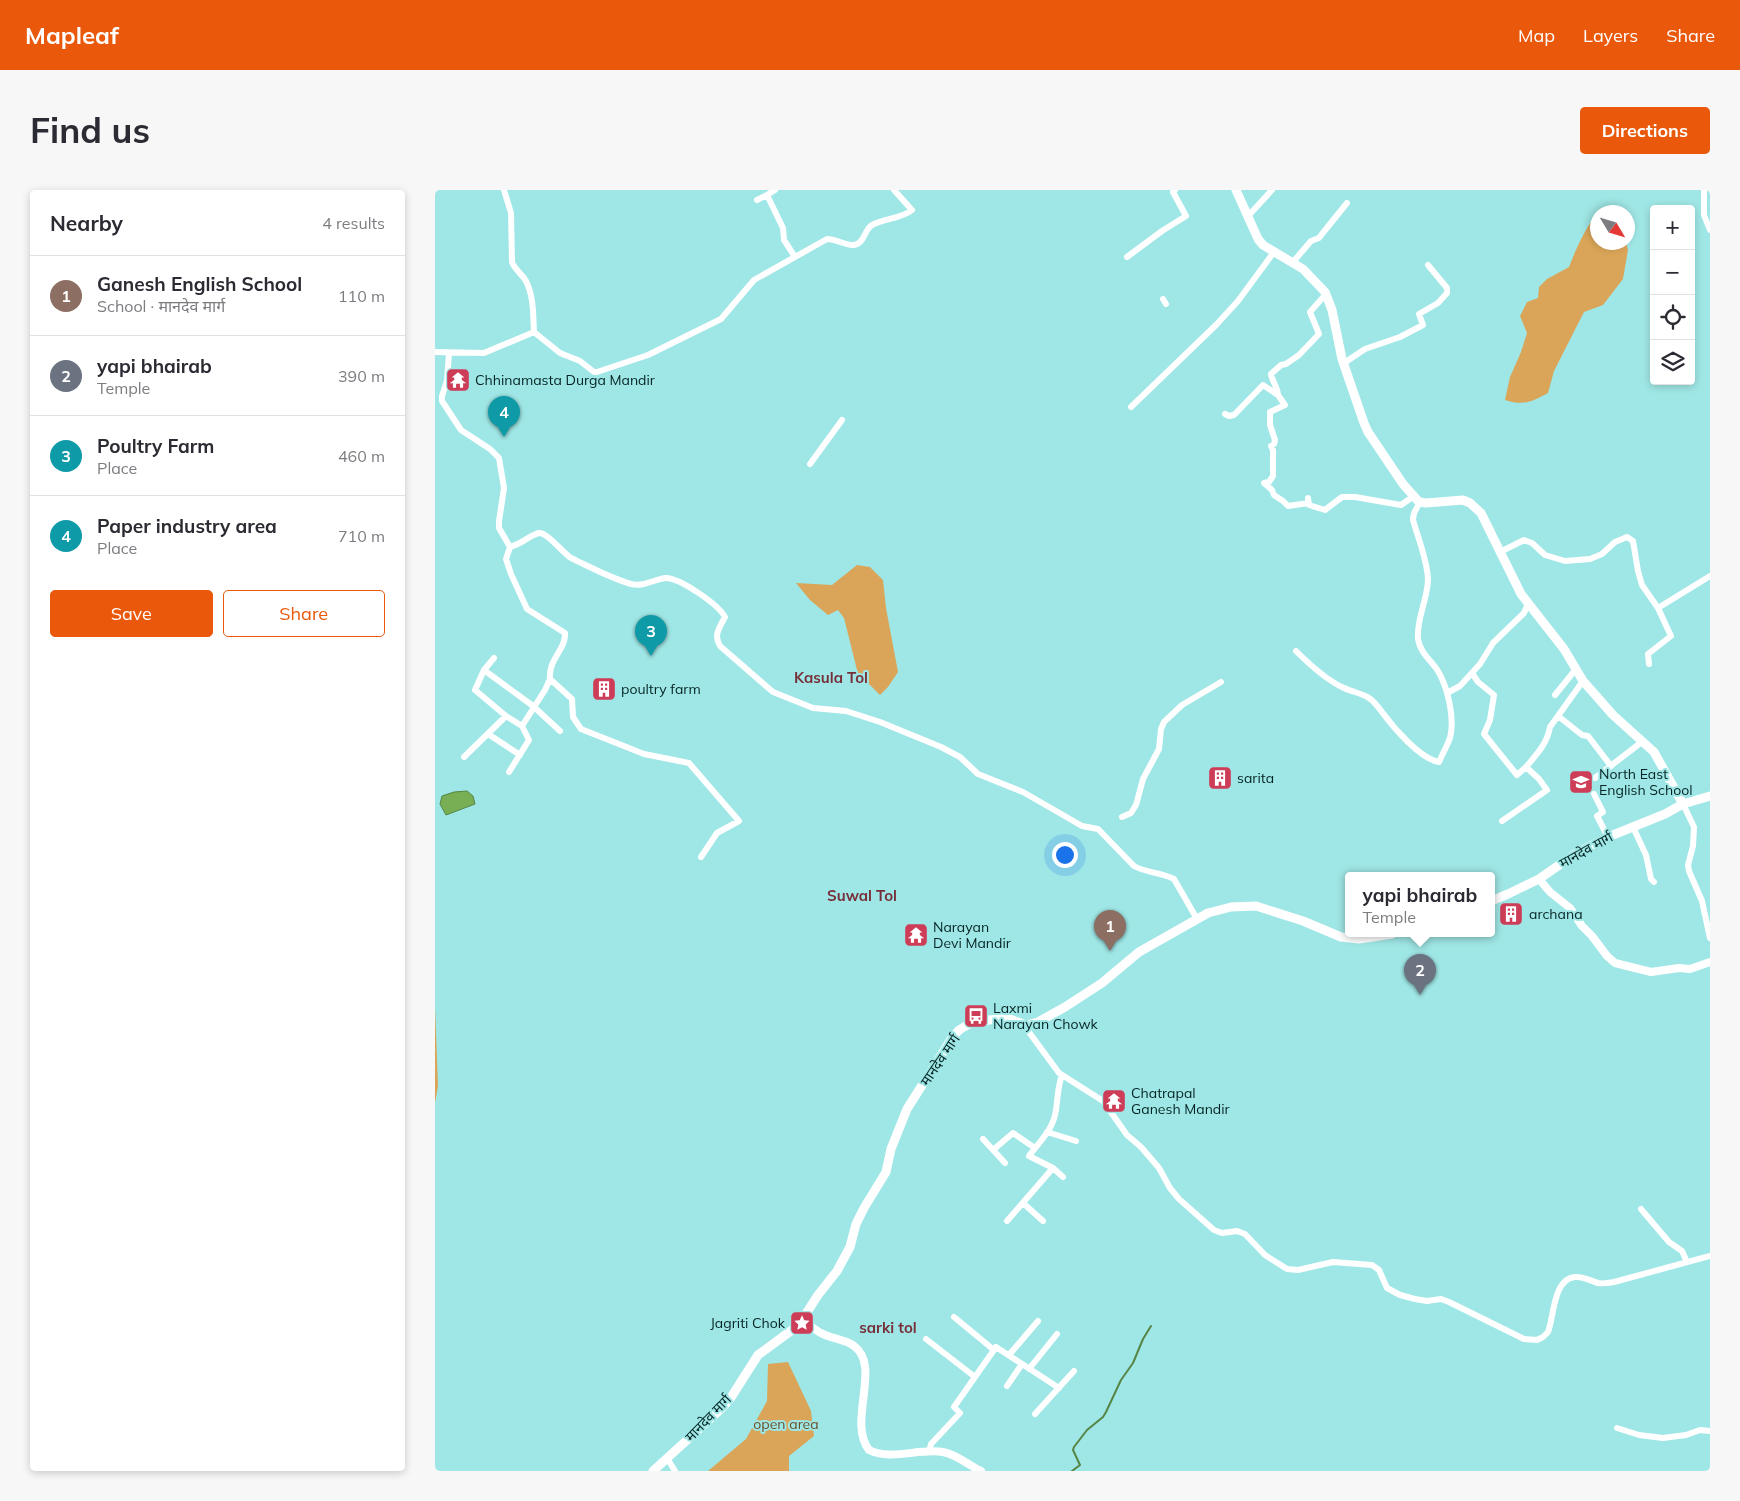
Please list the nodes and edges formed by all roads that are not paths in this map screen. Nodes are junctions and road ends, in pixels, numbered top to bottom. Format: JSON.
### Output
{"nodes":[{"id":1,"x":504,"y":190,"type":"edge"},
{"id":2,"x":775,"y":190,"type":"edge"},
{"id":3,"x":894,"y":190,"type":"edge"},
{"id":4,"x":1175,"y":190,"type":"edge"},
{"id":5,"x":1236,"y":190,"type":"edge"},
{"id":6,"x":1272,"y":190,"type":"edge"},
{"id":7,"x":1704,"y":190,"type":"edge"},
{"id":8,"x":767,"y":195,"type":"junction"},
{"id":9,"x":757,"y":200,"type":"dead end"},
{"id":10,"x":1347,"y":204,"type":"dead end"},
{"id":11,"x":1249,"y":215,"type":"junction"},
{"id":12,"x":1710,"y":230,"type":"edge"},
{"id":13,"x":1274,"y":252,"type":"junction"},
{"id":14,"x":795,"y":257,"type":"junction"},
{"id":15,"x":1127,"y":258,"type":"dead end"},
{"id":16,"x":1293,"y":262,"type":"junction"},
{"id":17,"x":1428,"y":265,"type":"dead end"},
{"id":18,"x":1326,"y":294,"type":"junction"},
{"id":19,"x":534,"y":332,"type":"junction"},
{"id":20,"x":435,"y":352,"type":"edge"},
{"id":21,"x":449,"y":353,"type":"junction"},
{"id":22,"x":1344,"y":363,"type":"junction"},
{"id":23,"x":1278,"y":395,"type":"junction"},
{"id":24,"x":1131,"y":407,"type":"dead end"},
{"id":25,"x":1225,"y":414,"type":"dead end"},
{"id":26,"x":842,"y":420,"type":"dead end"},
{"id":27,"x":810,"y":464,"type":"dead end"},
{"id":28,"x":1416,"y":499,"type":"junction"},
{"id":29,"x":510,"y":547,"type":"junction"},
{"id":30,"x":1500,"y":552,"type":"junction"},
{"id":31,"x":1710,"y":576,"type":"edge"},
{"id":32,"x":1529,"y":604,"type":"junction"},
{"id":33,"x":1657,"y":608,"type":"junction"},
{"id":34,"x":1296,"y":651,"type":"dead end"},
{"id":35,"x":494,"y":658,"type":"dead end"},
{"id":36,"x":1649,"y":664,"type":"dead end"},
{"id":37,"x":1576,"y":669,"type":"junction"},
{"id":38,"x":484,"y":670,"type":"junction"},
{"id":39,"x":1472,"y":672,"type":"junction"},
{"id":40,"x":550,"y":679,"type":"junction"},
{"id":41,"x":1583,"y":681,"type":"junction"},
{"id":42,"x":1221,"y":682,"type":"dead end"},
{"id":43,"x":1447,"y":693,"type":"junction"},
{"id":44,"x":1555,"y":695,"type":"dead end"},
{"id":45,"x":533,"y":706,"type":"junction"},
{"id":46,"x":506,"y":716,"type":"junction"},
{"id":47,"x":1558,"y":716,"type":"junction"},
{"id":48,"x":521,"y":726,"type":"junction"},
{"id":49,"x":559,"y":731,"type":"dead end"},
{"id":50,"x":488,"y":734,"type":"junction"},
{"id":51,"x":1643,"y":741,"type":"junction"},
{"id":52,"x":520,"y":755,"type":"junction"},
{"id":53,"x":464,"y":757,"type":"dead end"},
{"id":54,"x":1526,"y":766,"type":"junction"},
{"id":55,"x":1611,"y":766,"type":"junction"},
{"id":56,"x":509,"y":772,"type":"dead end"},
{"id":57,"x":1595,"y":778,"type":"dead end"},
{"id":58,"x":1594,"y":794,"type":"dead end"},
{"id":59,"x":1710,"y":796,"type":"edge"},
{"id":60,"x":1683,"y":804,"type":"junction"},
{"id":61,"x":1122,"y":818,"type":"dead end"},
{"id":62,"x":1502,"y":821,"type":"dead end"},
{"id":63,"x":1633,"y":827,"type":"junction"},
{"id":64,"x":1608,"y":836,"type":"junction"},
{"id":65,"x":701,"y":857,"type":"dead end"},
{"id":66,"x":1539,"y":879,"type":"junction"},
{"id":67,"x":1654,"y":882,"type":"dead end"},
{"id":68,"x":1495,"y":899,"type":"edge"},
{"id":69,"x":1197,"y":919,"type":"junction"},
{"id":70,"x":1372,"y":937,"type":"edge"},
{"id":71,"x":1710,"y":938,"type":"edge"},
{"id":72,"x":1710,"y":962,"type":"edge"},
{"id":73,"x":1022,"y":1023,"type":"junction"},
{"id":74,"x":1062,"y":1075,"type":"junction"},
{"id":75,"x":1047,"y":1132,"type":"junction"},
{"id":76,"x":983,"y":1140,"type":"dead end"},
{"id":77,"x":1076,"y":1141,"type":"dead end"},
{"id":78,"x":1035,"y":1148,"type":"junction"},
{"id":79,"x":993,"y":1150,"type":"junction"},
{"id":80,"x":1005,"y":1163,"type":"dead end"},
{"id":81,"x":1053,"y":1168,"type":"junction"},
{"id":82,"x":1063,"y":1177,"type":"dead end"},
{"id":83,"x":1023,"y":1203,"type":"junction"},
{"id":84,"x":1641,"y":1209,"type":"dead end"},
{"id":85,"x":1007,"y":1221,"type":"dead end"},
{"id":86,"x":1043,"y":1221,"type":"dead end"},
{"id":87,"x":1710,"y":1256,"type":"edge"},
{"id":88,"x":1687,"y":1262,"type":"junction"},
{"id":89,"x":954,"y":1318,"type":"dead end"},
{"id":90,"x":802,"y":1320,"type":"junction"},
{"id":91,"x":1038,"y":1321,"type":"dead end"},
{"id":92,"x":1057,"y":1334,"type":"dead end"},
{"id":93,"x":926,"y":1340,"type":"dead end"},
{"id":94,"x":994,"y":1350,"type":"junction"},
{"id":95,"x":1009,"y":1355,"type":"junction"},
{"id":96,"x":1022,"y":1364,"type":"junction"},
{"id":97,"x":1029,"y":1369,"type":"junction"},
{"id":98,"x":1074,"y":1371,"type":"dead end"},
{"id":99,"x":975,"y":1377,"type":"junction"},
{"id":100,"x":1007,"y":1386,"type":"dead end"},
{"id":101,"x":1059,"y":1388,"type":"junction"},
{"id":102,"x":1035,"y":1414,"type":"dead end"},
{"id":103,"x":1617,"y":1428,"type":"dead end"},
{"id":104,"x":1710,"y":1431,"type":"edge"},
{"id":105,"x":929,"y":1452,"type":"junction"},
{"id":106,"x":667,"y":1458,"type":"junction"},
{"id":107,"x":653,"y":1471,"type":"edge"},
{"id":108,"x":675,"y":1471,"type":"edge"},
{"id":109,"x":981,"y":1471,"type":"edge"}],
"edges":[{"from":1,"to":19,"type":"street"},
{"from":2,"to":8,"type":"street"},
{"from":3,"to":14,"type":"street"},
{"from":4,"to":15,"type":"street"},
{"from":5,"to":11,"type":"main road"},
{"from":6,"to":11,"type":"street"},
{"from":7,"to":12,"type":"street"},
{"from":8,"to":9,"type":"street"},
{"from":8,"to":14,"type":"street"},
{"from":10,"to":16,"type":"street"},
{"from":11,"to":13,"type":"main road"},
{"from":13,"to":16,"type":"main road"},
{"from":13,"to":24,"type":"street"},
{"from":14,"to":19,"type":"street"},
{"from":16,"to":18,"type":"main road"},
{"from":17,"to":22,"type":"street"},
{"from":18,"to":22,"type":"main road"},
{"from":18,"to":23,"type":"street"},
{"from":19,"to":21,"type":"street"},
{"from":20,"to":21,"type":"street"},
{"from":21,"to":29,"type":"street"},
{"from":22,"to":28,"type":"main road"},
{"from":23,"to":25,"type":"street"},
{"from":23,"to":28,"type":"street"},
{"from":26,"to":27,"type":"street"},
{"from":28,"to":30,"type":"main road"},
{"from":28,"to":43,"type":"street"},
{"from":29,"to":40,"type":"street"},
{"from":29,"to":69,"type":"street"},
{"from":30,"to":32,"type":"main road"},
{"from":30,"to":33,"type":"street"},
{"from":31,"to":33,"type":"street"},
{"from":32,"to":37,"type":"main road"},
{"from":32,"to":39,"type":"street"},
{"from":33,"to":36,"type":"street"},
{"from":34,"to":43,"type":"street"},
{"from":35,"to":38,"type":"street"},
{"from":37,"to":41,"type":"main road"},
{"from":37,"to":44,"type":"street"},
{"from":38,"to":45,"type":"street"},
{"from":38,"to":46,"type":"street"},
{"from":39,"to":43,"type":"street"},
{"from":39,"to":54,"type":"street"},
{"from":40,"to":45,"type":"street"},
{"from":40,"to":65,"type":"street"},
{"from":41,"to":47,"type":"street"},
{"from":41,"to":51,"type":"main road"},
{"from":42,"to":61,"type":"street"},
{"from":45,"to":48,"type":"street"},
{"from":45,"to":49,"type":"street"},
{"from":46,"to":48,"type":"street"},
{"from":46,"to":50,"type":"street"},
{"from":47,"to":54,"type":"street"},
{"from":47,"to":55,"type":"street"},
{"from":48,"to":52,"type":"street"},
{"from":50,"to":52,"type":"street"},
{"from":50,"to":53,"type":"street"},
{"from":51,"to":55,"type":"street"},
{"from":51,"to":60,"type":"main road"},
{"from":52,"to":56,"type":"street"},
{"from":54,"to":62,"type":"street"},
{"from":55,"to":57,"type":"street"},
{"from":58,"to":64,"type":"street"},
{"from":59,"to":60,"type":"main road","name":"मानदेव मार्ग"},
{"from":60,"to":63,"type":"main road","name":"मानदेव मार्ग"},
{"from":60,"to":71,"type":"street"},
{"from":63,"to":64,"type":"main road","name":"मानदेव मार्ग"},
{"from":63,"to":67,"type":"street"},
{"from":64,"to":66,"type":"main road","name":"मानदेव मार्ग"},
{"from":66,"to":68,"type":"main road","name":"मानदेव मार्ग"},
{"from":66,"to":72,"type":"street"},
{"from":69,"to":70,"type":"main road","name":"मानदेव मार्ग"},
{"from":69,"to":73,"type":"main road","name":"मानदेव मार्ग"},
{"from":73,"to":74,"type":"street"},
{"from":73,"to":90,"type":"main road","name":"मानदेव मार्ग"},
{"from":74,"to":75,"type":"street"},
{"from":74,"to":88,"type":"street"},
{"from":75,"to":77,"type":"street"},
{"from":75,"to":78,"type":"street"},
{"from":76,"to":79,"type":"street"},
{"from":78,"to":79,"type":"street"},
{"from":78,"to":81,"type":"street"},
{"from":79,"to":80,"type":"street"},
{"from":81,"to":82,"type":"street"},
{"from":81,"to":83,"type":"street"},
{"from":83,"to":85,"type":"street"},
{"from":83,"to":86,"type":"street"},
{"from":84,"to":88,"type":"street"},
{"from":87,"to":88,"type":"street"},
{"from":89,"to":94,"type":"street"},
{"from":90,"to":105,"type":"street"},
{"from":90,"to":106,"type":"main road","name":"मानदेव मार्ग"},
{"from":91,"to":95,"type":"street"},
{"from":92,"to":97,"type":"street"},
{"from":93,"to":99,"type":"street"},
{"from":94,"to":95,"type":"street"},
{"from":94,"to":99,"type":"street"},
{"from":95,"to":96,"type":"street"},
{"from":96,"to":97,"type":"street"},
{"from":96,"to":100,"type":"street"},
{"from":97,"to":101,"type":"street"},
{"from":98,"to":101,"type":"street"},
{"from":99,"to":105,"type":"street"},
{"from":101,"to":102,"type":"street"},
{"from":103,"to":104,"type":"street"},
{"from":105,"to":109,"type":"street"},
{"from":106,"to":107,"type":"main road","name":"मानदेव मार्ग"},
{"from":106,"to":108,"type":"street"}]}
